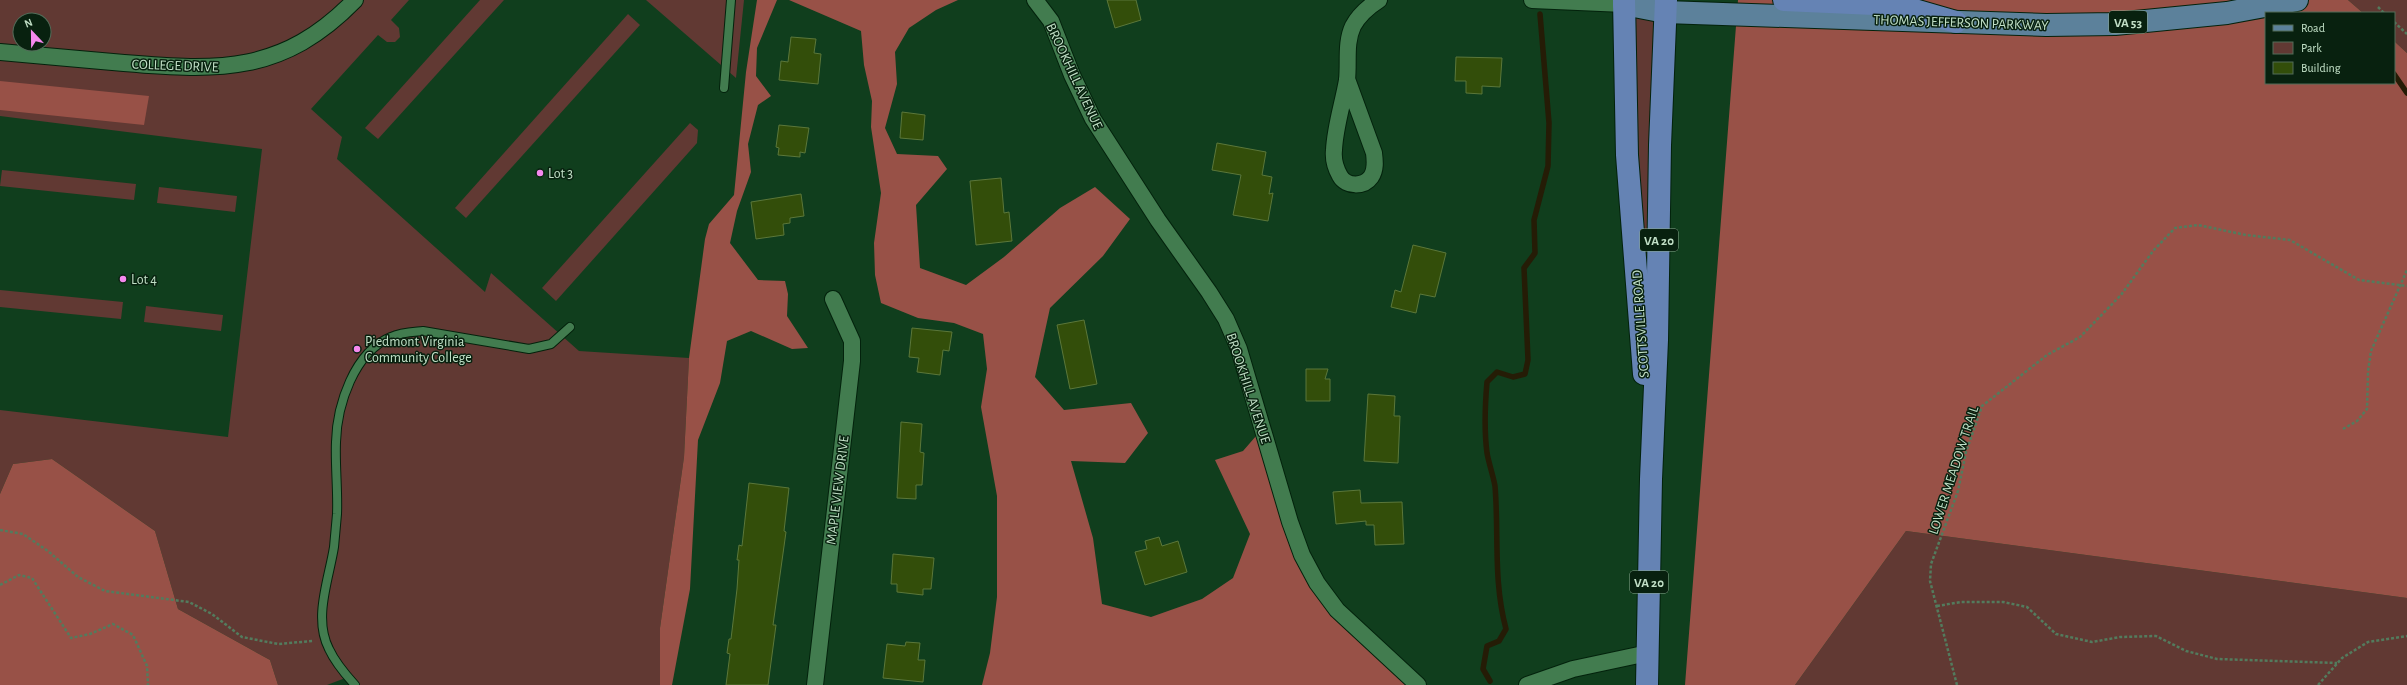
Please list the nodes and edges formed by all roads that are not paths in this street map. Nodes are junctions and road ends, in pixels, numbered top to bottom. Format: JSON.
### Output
{"nodes":[{"id":1,"x":354,"y":0,"type":"edge"},
{"id":2,"x":731,"y":0,"type":"edge"},
{"id":3,"x":1034,"y":0,"type":"edge"},
{"id":4,"x":1378,"y":0,"type":"edge"},
{"id":5,"x":1532,"y":0,"type":"edge"},
{"id":6,"x":1784,"y":0,"type":"edge"},
{"id":7,"x":2297,"y":0,"type":"edge"},
{"id":8,"x":1624,"y":2,"type":"edge"},
{"id":9,"x":1666,"y":6,"type":"edge"},
{"id":10,"x":1956,"y":22,"type":"junction"},
{"id":11,"x":0,"y":52,"type":"edge"},
{"id":12,"x":1347,"y":79,"type":"junction"},
{"id":13,"x":724,"y":88,"type":"dead end"},
{"id":14,"x":833,"y":299,"type":"dead end"},
{"id":15,"x":570,"y":327,"type":"dead end"},
{"id":16,"x":1651,"y":479,"type":"junction"},
{"id":17,"x":1648,"y":653,"type":"junction"},
{"id":18,"x":355,"y":685,"type":"edge"},
{"id":19,"x":815,"y":685,"type":"edge"},
{"id":20,"x":1418,"y":685,"type":"edge"},
{"id":21,"x":1527,"y":685,"type":"edge"},
{"id":22,"x":1647,"y":685,"type":"edge"}],
"edges":[{"from":1,"to":11,"type":"street","name":"COLLEGE DRIVE"},
{"from":2,"to":13,"type":"lane"},
{"from":3,"to":20,"type":"street","name":"BROOKHILL AVENUE"},
{"from":4,"to":12,"type":"street"},
{"from":5,"to":8,"type":"street"},
{"from":6,"to":10,"type":"highway"},
{"from":7,"to":10,"type":"main road","name":"THOMAS JEFFERSON PARKWAY","number":"VA 53"},
{"from":8,"to":9,"type":"main road","name":"THOMAS JEFFERSON PARKWAY","number":"VA 53"},
{"from":8,"to":16,"type":"highway","name":"SCOTTSVILLE ROAD","number":"VA 20"},
{"from":9,"to":10,"type":"main road","name":"THOMAS JEFFERSON PARKWAY","number":"VA 53"},
{"from":9,"to":16,"type":"highway","name":"SCOTTSVILLE ROAD","number":"VA 20"},
{"from":12,"to":12,"type":"street"},
{"from":14,"to":19,"type":"street","name":"MAPLE VIEW DRIVE"},
{"from":15,"to":18,"type":"lane"},
{"from":16,"to":17,"type":"highway","name":"SCOTTSVILLE ROAD","number":"VA 20"},
{"from":17,"to":21,"type":"street"},
{"from":17,"to":22,"type":"highway","name":"SCOTTSVILLE ROAD","number":"VA 20"}]}
